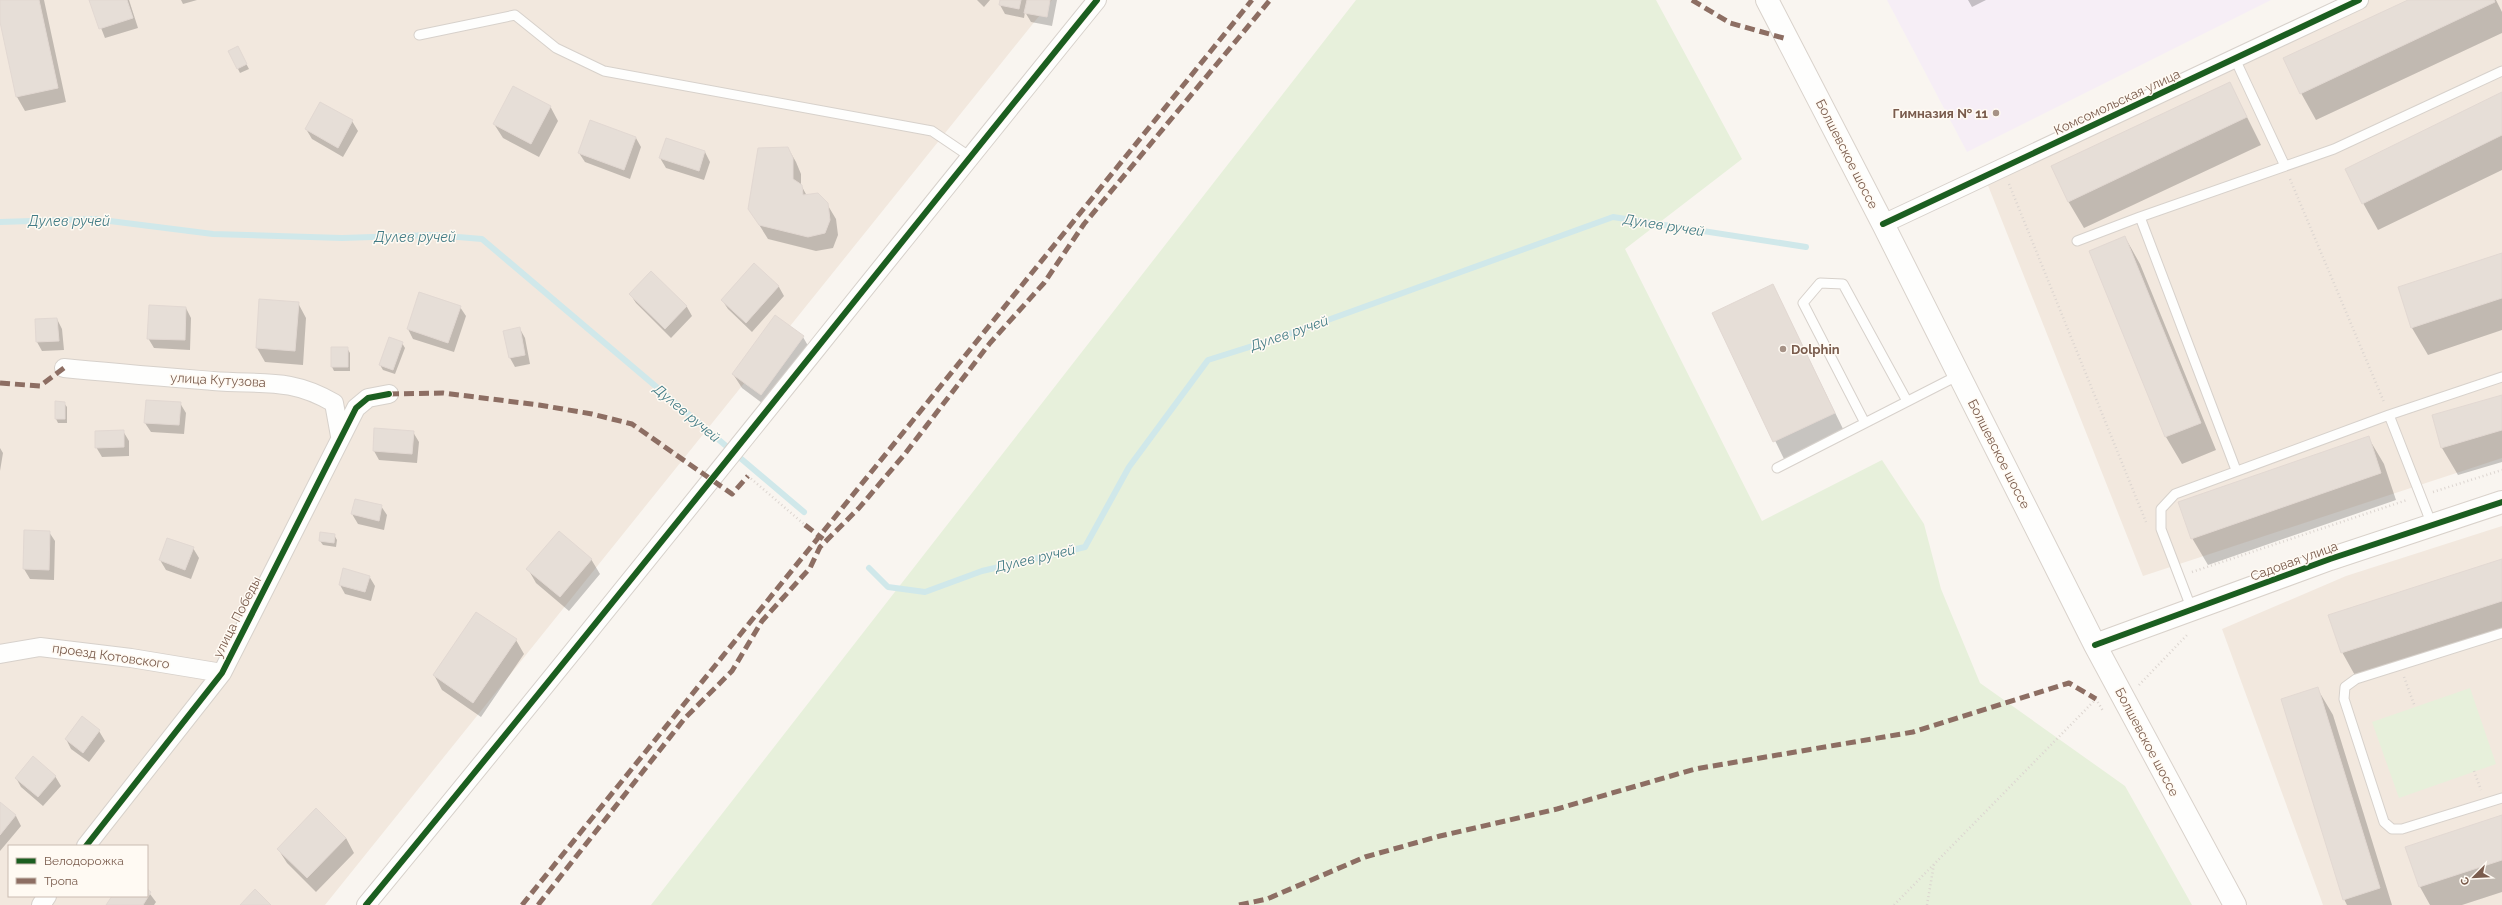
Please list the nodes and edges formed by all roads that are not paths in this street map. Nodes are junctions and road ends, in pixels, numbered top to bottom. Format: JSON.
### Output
{"nodes":[{"id":1,"x":1767,"y":0,"type":"edge"},
{"id":2,"x":2360,"y":0,"type":"edge"},
{"id":3,"x":1089,"y":3,"type":"edge"},
{"id":4,"x":419,"y":36,"type":"dead end"},
{"id":5,"x":2235,"y":59,"type":"junction"},
{"id":6,"x":2502,"y":72,"type":"edge"},
{"id":7,"x":969,"y":156,"type":"junction"},
{"id":8,"x":2285,"y":166,"type":"junction"},
{"id":9,"x":2140,"y":218,"type":"junction"},
{"id":10,"x":1883,"y":224,"type":"junction"},
{"id":11,"x":2077,"y":241,"type":"dead end"},
{"id":12,"x":64,"y":368,"type":"dead end"},
{"id":13,"x":1959,"y":375,"type":"junction"},
{"id":14,"x":2502,"y":377,"type":"edge"},
{"id":15,"x":389,"y":394,"type":"dead end"},
{"id":16,"x":1907,"y":401,"type":"junction"},
{"id":17,"x":2389,"y":415,"type":"junction"},
{"id":18,"x":1864,"y":423,"type":"junction"},
{"id":19,"x":340,"y":436,"type":"junction"},
{"id":20,"x":1777,"y":468,"type":"dead end"},
{"id":21,"x":2236,"y":470,"type":"junction"},
{"id":22,"x":2502,"y":502,"type":"edge"},
{"id":23,"x":2432,"y":525,"type":"junction"},
{"id":24,"x":2187,"y":612,"type":"junction"},
{"id":25,"x":2502,"y":633,"type":"edge"},
{"id":26,"x":2095,"y":646,"type":"junction"},
{"id":27,"x":0,"y":654,"type":"edge"},
{"id":28,"x":222,"y":673,"type":"junction"},
{"id":29,"x":2502,"y":798,"type":"edge"},
{"id":30,"x":87,"y":845,"type":"edge"},
{"id":31,"x":47,"y":897,"type":"edge"},
{"id":32,"x":40,"y":905,"type":"edge"},
{"id":33,"x":366,"y":905,"type":"edge"},
{"id":34,"x":2234,"y":905,"type":"edge"}],
"edges":[{"from":1,"to":10,"type":"main road","name":"Болшевское шоссе"},
{"from":2,"to":5,"type":"street","name":"Комсомольская улица"},
{"from":3,"to":7,"type":"street"},
{"from":4,"to":7,"type":"lane"},
{"from":5,"to":8,"type":"lane"},
{"from":5,"to":10,"type":"street","name":"Комсомольская улица"},
{"from":6,"to":8,"type":"lane"},
{"from":7,"to":33,"type":"street"},
{"from":8,"to":9,"type":"lane"},
{"from":9,"to":11,"type":"lane"},
{"from":9,"to":21,"type":"lane"},
{"from":10,"to":13,"type":"main road","name":"Болшевское шоссе"},
{"from":12,"to":19,"type":"street","name":"улица Кутузова"},
{"from":13,"to":16,"type":"lane"},
{"from":13,"to":26,"type":"main road","name":"Болшевское шоссе"},
{"from":14,"to":17,"type":"lane"},
{"from":15,"to":19,"type":"street","name":"улица Победы"},
{"from":16,"to":18,"type":"lane"},
{"from":16,"to":18,"type":"lane"},
{"from":17,"to":21,"type":"lane"},
{"from":17,"to":23,"type":"lane"},
{"from":18,"to":20,"type":"lane"},
{"from":19,"to":28,"type":"street","name":"улица Победы"},
{"from":21,"to":24,"type":"lane"},
{"from":22,"to":23,"type":"main road","name":"Садовая улица"},
{"from":23,"to":24,"type":"main road","name":"Садовая улица"},
{"from":24,"to":26,"type":"main road","name":"Садовая улица"},
{"from":25,"to":29,"type":"lane"},
{"from":26,"to":34,"type":"main road","name":"Болшевское шоссе"},
{"from":27,"to":28,"type":"street","name":"проезд Котовского"},
{"from":28,"to":30,"type":"street","name":"улица Победы"},
{"from":31,"to":32,"type":"street"}]}
